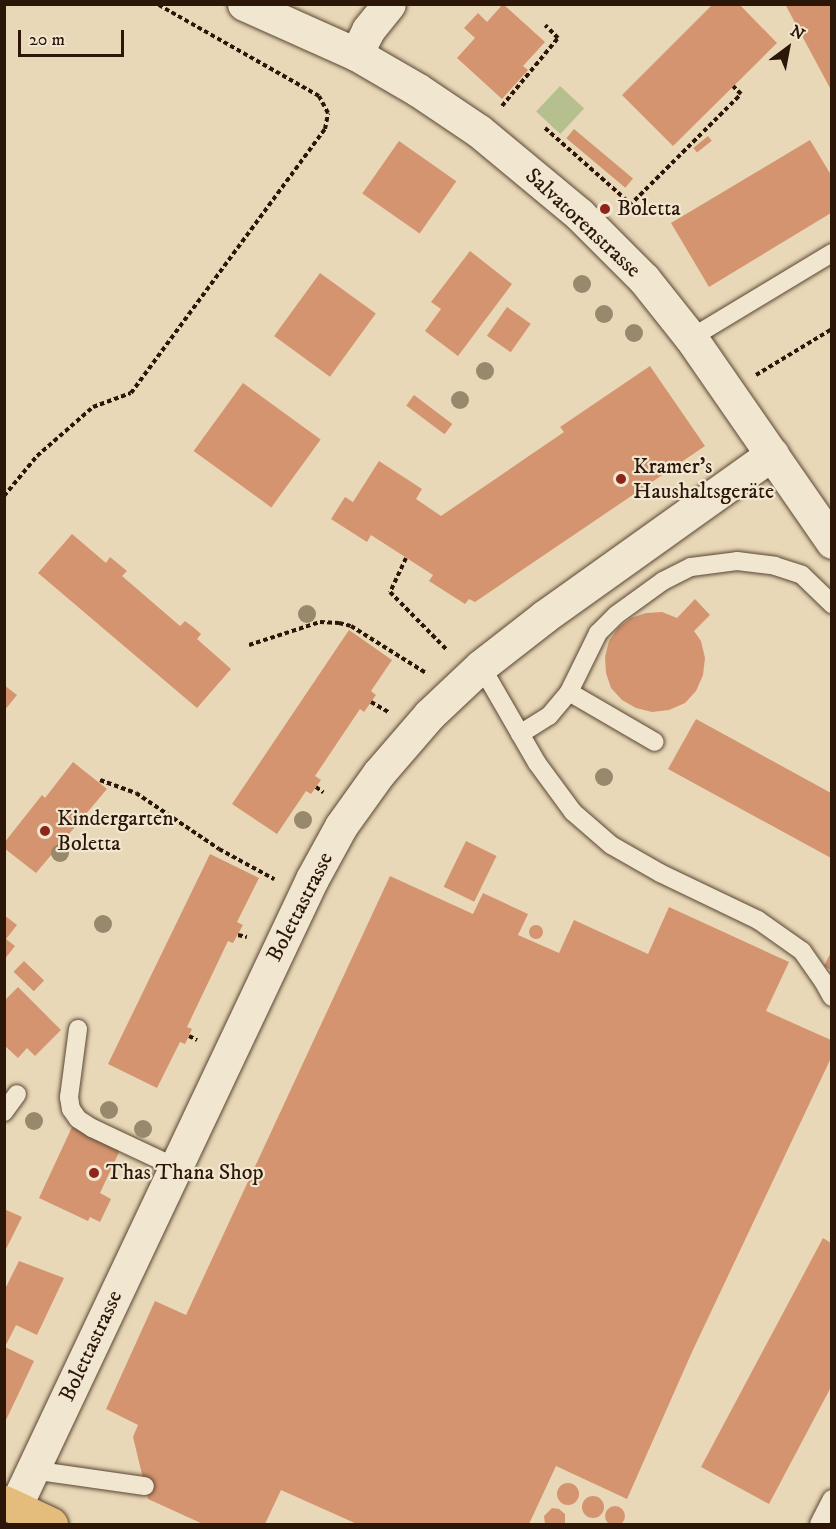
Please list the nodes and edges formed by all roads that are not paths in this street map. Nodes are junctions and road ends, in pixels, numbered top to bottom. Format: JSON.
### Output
{"nodes":[{"id":1,"x":244,"y":4,"type":"edge"},
{"id":2,"x":389,"y":4,"type":"edge"},
{"id":3,"x":356,"y":54,"type":"junction"},
{"id":4,"x":831,"y":253,"type":"edge"},
{"id":5,"x":691,"y":338,"type":"junction"},
{"id":6,"x":772,"y":454,"type":"junction"},
{"id":7,"x":831,"y":542,"type":"edge"},
{"id":8,"x":831,"y":604,"type":"edge"},
{"id":9,"x":468,"y":662,"type":"junction"},
{"id":10,"x":569,"y":692,"type":"junction"},
{"id":11,"x":520,"y":734,"type":"junction"},
{"id":12,"x":655,"y":742,"type":"dead end"},
{"id":13,"x":831,"y":997,"type":"edge"},
{"id":14,"x":78,"y":1029,"type":"dead end"},
{"id":15,"x":17,"y":1094,"type":"dead end"},
{"id":16,"x":4,"y":1112,"type":"edge"},
{"id":17,"x":175,"y":1167,"type":"junction"},
{"id":18,"x":32,"y":1470,"type":"junction"},
{"id":19,"x":145,"y":1486,"type":"dead end"},
{"id":20,"x":831,"y":1499,"type":"edge"},
{"id":21,"x":27,"y":1515,"type":"edge"},
{"id":22,"x":819,"y":1524,"type":"edge"}],
"edges":[{"from":1,"to":3,"type":"street","name":"Salvatorenstrasse"},
{"from":2,"to":3,"type":"street"},
{"from":3,"to":5,"type":"street","name":"Salvatorenstrasse"},
{"from":4,"to":5,"type":"lane"},
{"from":5,"to":6,"type":"street","name":"Salvatorenstrasse"},
{"from":6,"to":7,"type":"street","name":"Salvatorenstrasse"},
{"from":6,"to":9,"type":"street","name":"Bolettastrasse"},
{"from":8,"to":10,"type":"lane"},
{"from":9,"to":11,"type":"lane"},
{"from":9,"to":17,"type":"street","name":"Bolettastrasse"},
{"from":10,"to":11,"type":"lane"},
{"from":10,"to":12,"type":"lane"},
{"from":11,"to":13,"type":"lane"},
{"from":14,"to":17,"type":"lane"},
{"from":15,"to":16,"type":"lane"},
{"from":17,"to":18,"type":"street","name":"Bolettastrasse"},
{"from":18,"to":19,"type":"lane"},
{"from":18,"to":21,"type":"street","name":"Bolettastrasse"},
{"from":20,"to":22,"type":"lane"}]}
